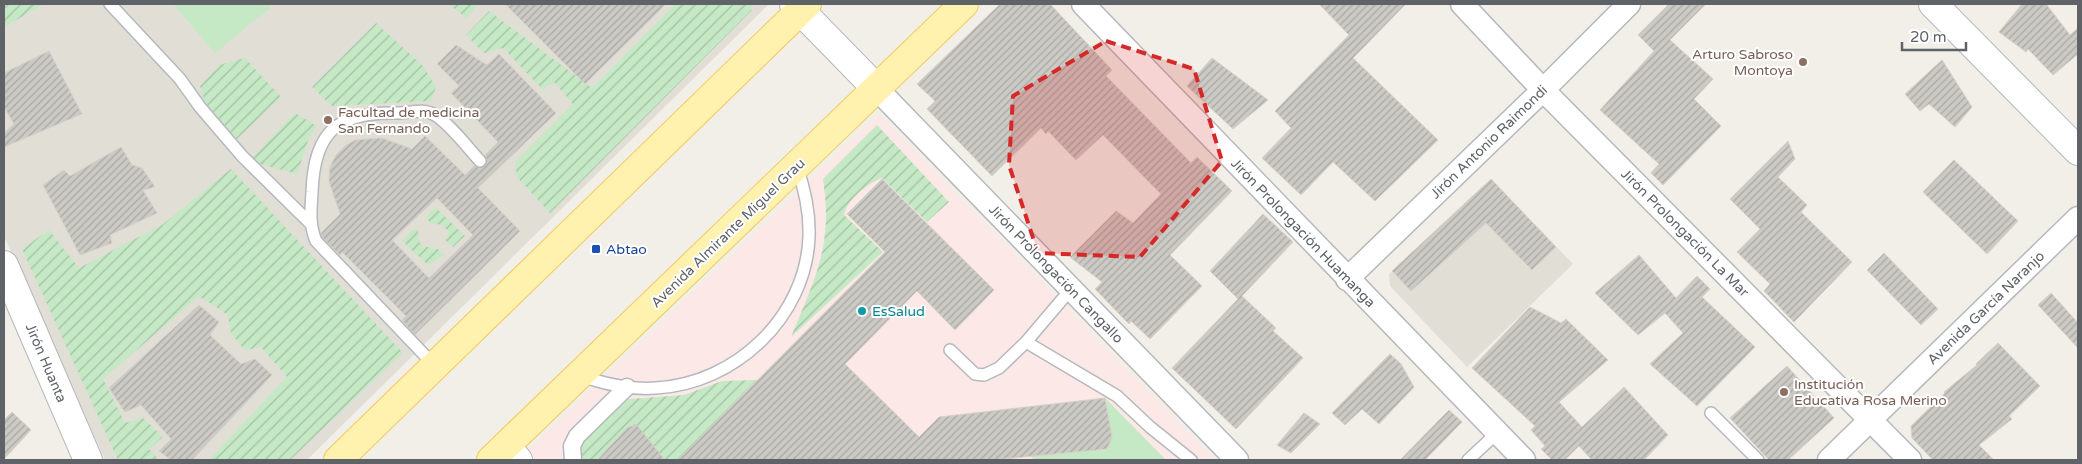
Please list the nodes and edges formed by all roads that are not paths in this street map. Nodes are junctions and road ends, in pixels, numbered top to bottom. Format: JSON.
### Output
{"nodes":[{"id":1,"x":110,"y":4,"type":"edge"},
{"id":2,"x":964,"y":4,"type":"edge"},
{"id":3,"x":1082,"y":4,"type":"edge"},
{"id":4,"x":1462,"y":4,"type":"edge"},
{"id":5,"x":1629,"y":4,"type":"edge"},
{"id":6,"x":1934,"y":4,"type":"edge"},
{"id":7,"x":803,"y":10,"type":"edge"},
{"id":8,"x":870,"y":83,"type":"junction"},
{"id":9,"x":1543,"y":90,"type":"junction"},
{"id":10,"x":2078,"y":151,"type":"edge"},
{"id":11,"x":480,"y":161,"type":"dead end"},
{"id":12,"x":797,"y":167,"type":"junction"},
{"id":13,"x":2078,"y":218,"type":"edge"},
{"id":14,"x":310,"y":224,"type":"junction"},
{"id":15,"x":4,"y":265,"type":"edge"},
{"id":16,"x":1347,"y":279,"type":"junction"},
{"id":17,"x":1071,"y":289,"type":"junction"},
{"id":18,"x":1026,"y":342,"type":"junction"},
{"id":19,"x":950,"y":350,"type":"dead end"},
{"id":20,"x":434,"y":365,"type":"junction"},
{"id":21,"x":580,"y":376,"type":"junction"},
{"id":22,"x":627,"y":388,"type":"junction"},
{"id":23,"x":1711,"y":413,"type":"dead end"},
{"id":24,"x":1870,"y":420,"type":"junction"},
{"id":25,"x":1497,"y":433,"type":"junction"},
{"id":26,"x":505,"y":456,"type":"edge"},
{"id":27,"x":88,"y":460,"type":"edge"},
{"id":28,"x":338,"y":460,"type":"edge"},
{"id":29,"x":573,"y":460,"type":"edge"},
{"id":30,"x":1192,"y":460,"type":"edge"},
{"id":31,"x":1237,"y":460,"type":"edge"},
{"id":32,"x":1468,"y":460,"type":"edge"},
{"id":33,"x":1524,"y":460,"type":"edge"},
{"id":34,"x":1758,"y":460,"type":"edge"},
{"id":35,"x":1829,"y":460,"type":"edge"},
{"id":36,"x":1910,"y":460,"type":"edge"}],
"edges":[{"from":1,"to":14,"type":"lane"},
{"from":2,"to":8,"type":"main road","name":"Avenida Almirante Miguel Grau"},
{"from":3,"to":16,"type":"street","name":"Jirón Prolongación Huamanga"},
{"from":4,"to":9,"type":"street","name":"Jirón Prolongación La Mar"},
{"from":5,"to":9,"type":"street","name":"Jirón Antonio Raimondi"},
{"from":6,"to":10,"type":"street"},
{"from":7,"to":8,"type":"street"},
{"from":7,"to":20,"type":"main road"},
{"from":8,"to":12,"type":"main road","name":"Avenida Almirante Miguel Grau"},
{"from":8,"to":17,"type":"street","name":"Jirón Prolongación Cangallo"},
{"from":9,"to":16,"type":"street","name":"Jirón Antonio Raimondi"},
{"from":9,"to":24,"type":"street","name":"Jirón Prolongación La Mar"},
{"from":11,"to":14,"type":"lane"},
{"from":12,"to":21,"type":"main road","name":"Avenida Almirante Miguel Grau"},
{"from":12,"to":22,"type":"lane"},
{"from":13,"to":24,"type":"street","name":"Avenida García Naranjo"},
{"from":14,"to":20,"type":"lane"},
{"from":15,"to":27,"type":"street","name":"Jirón Huanta"},
{"from":16,"to":25,"type":"street","name":"Jirón Prolongación Huamanga"},
{"from":17,"to":18,"type":"lane"},
{"from":17,"to":31,"type":"street","name":"Jirón Prolongación Cangallo"},
{"from":18,"to":19,"type":"lane"},
{"from":18,"to":30,"type":"lane"},
{"from":20,"to":28,"type":"main road"},
{"from":21,"to":22,"type":"lane"},
{"from":21,"to":26,"type":"main road","name":"Avenida Almirante Miguel Grau"},
{"from":22,"to":29,"type":"street"},
{"from":23,"to":34,"type":"lane"},
{"from":24,"to":35,"type":"street","name":"Avenida García Naranjo"},
{"from":24,"to":36,"type":"street","name":"Jirón Prolongación La Mar"},
{"from":25,"to":32,"type":"lane"},
{"from":25,"to":33,"type":"street","name":"Jirón Prolongación Huamanga"}]}
